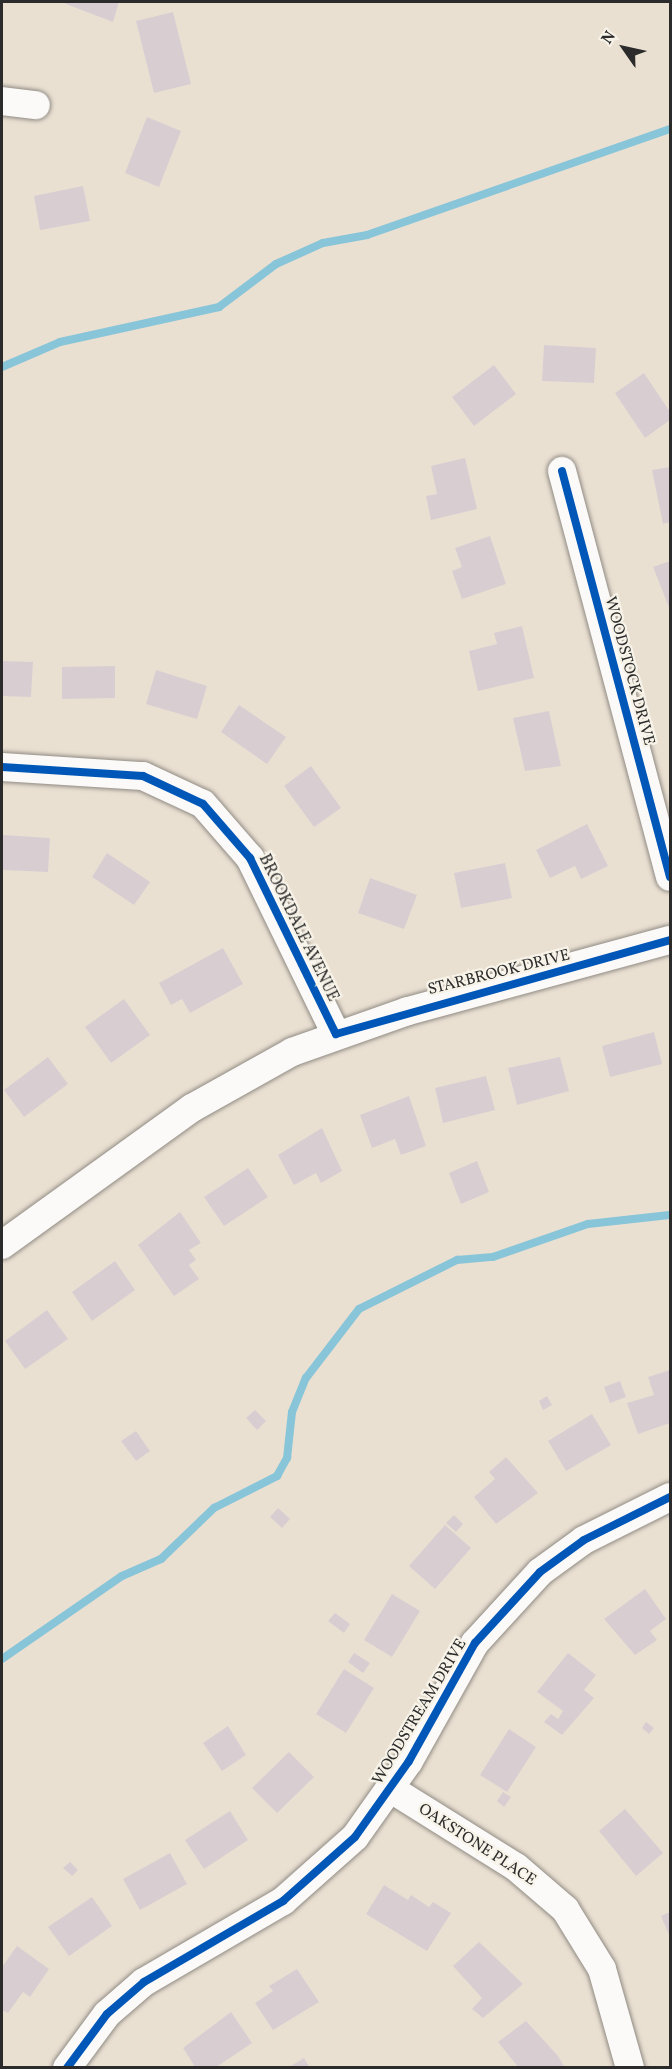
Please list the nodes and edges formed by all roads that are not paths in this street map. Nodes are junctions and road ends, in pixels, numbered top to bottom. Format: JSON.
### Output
{"nodes":[{"id":1,"x":2,"y":101,"type":"edge"},
{"id":2,"x":36,"y":105,"type":"dead end"},
{"id":3,"x":562,"y":471,"type":"dead end"},
{"id":4,"x":2,"y":767,"type":"edge"},
{"id":5,"x":670,"y":877,"type":"edge"},
{"id":6,"x":670,"y":940,"type":"edge"},
{"id":7,"x":336,"y":1035,"type":"junction"},
{"id":8,"x":2,"y":1245,"type":"edge"},
{"id":9,"x":670,"y":1497,"type":"edge"},
{"id":10,"x":391,"y":1789,"type":"junction"},
{"id":11,"x":67,"y":2067,"type":"edge"},
{"id":12,"x":630,"y":2067,"type":"edge"}],
"edges":[{"from":1,"to":2,"type":"street"},
{"from":3,"to":5,"type":"street","name":"WOODSTOCK DRIVE"},
{"from":4,"to":7,"type":"street","name":"BROOKDALE AVENUE"},
{"from":6,"to":7,"type":"street","name":"STARBROOK DRIVE"},
{"from":7,"to":8,"type":"street","name":"STARBROOK DRIVE"},
{"from":9,"to":10,"type":"street","name":"WOODSTREAM DRIVE"},
{"from":10,"to":11,"type":"street","name":"WOODSTREAM DRIVE"},
{"from":10,"to":12,"type":"street","name":"OAKSTONE PLACE"}]}
